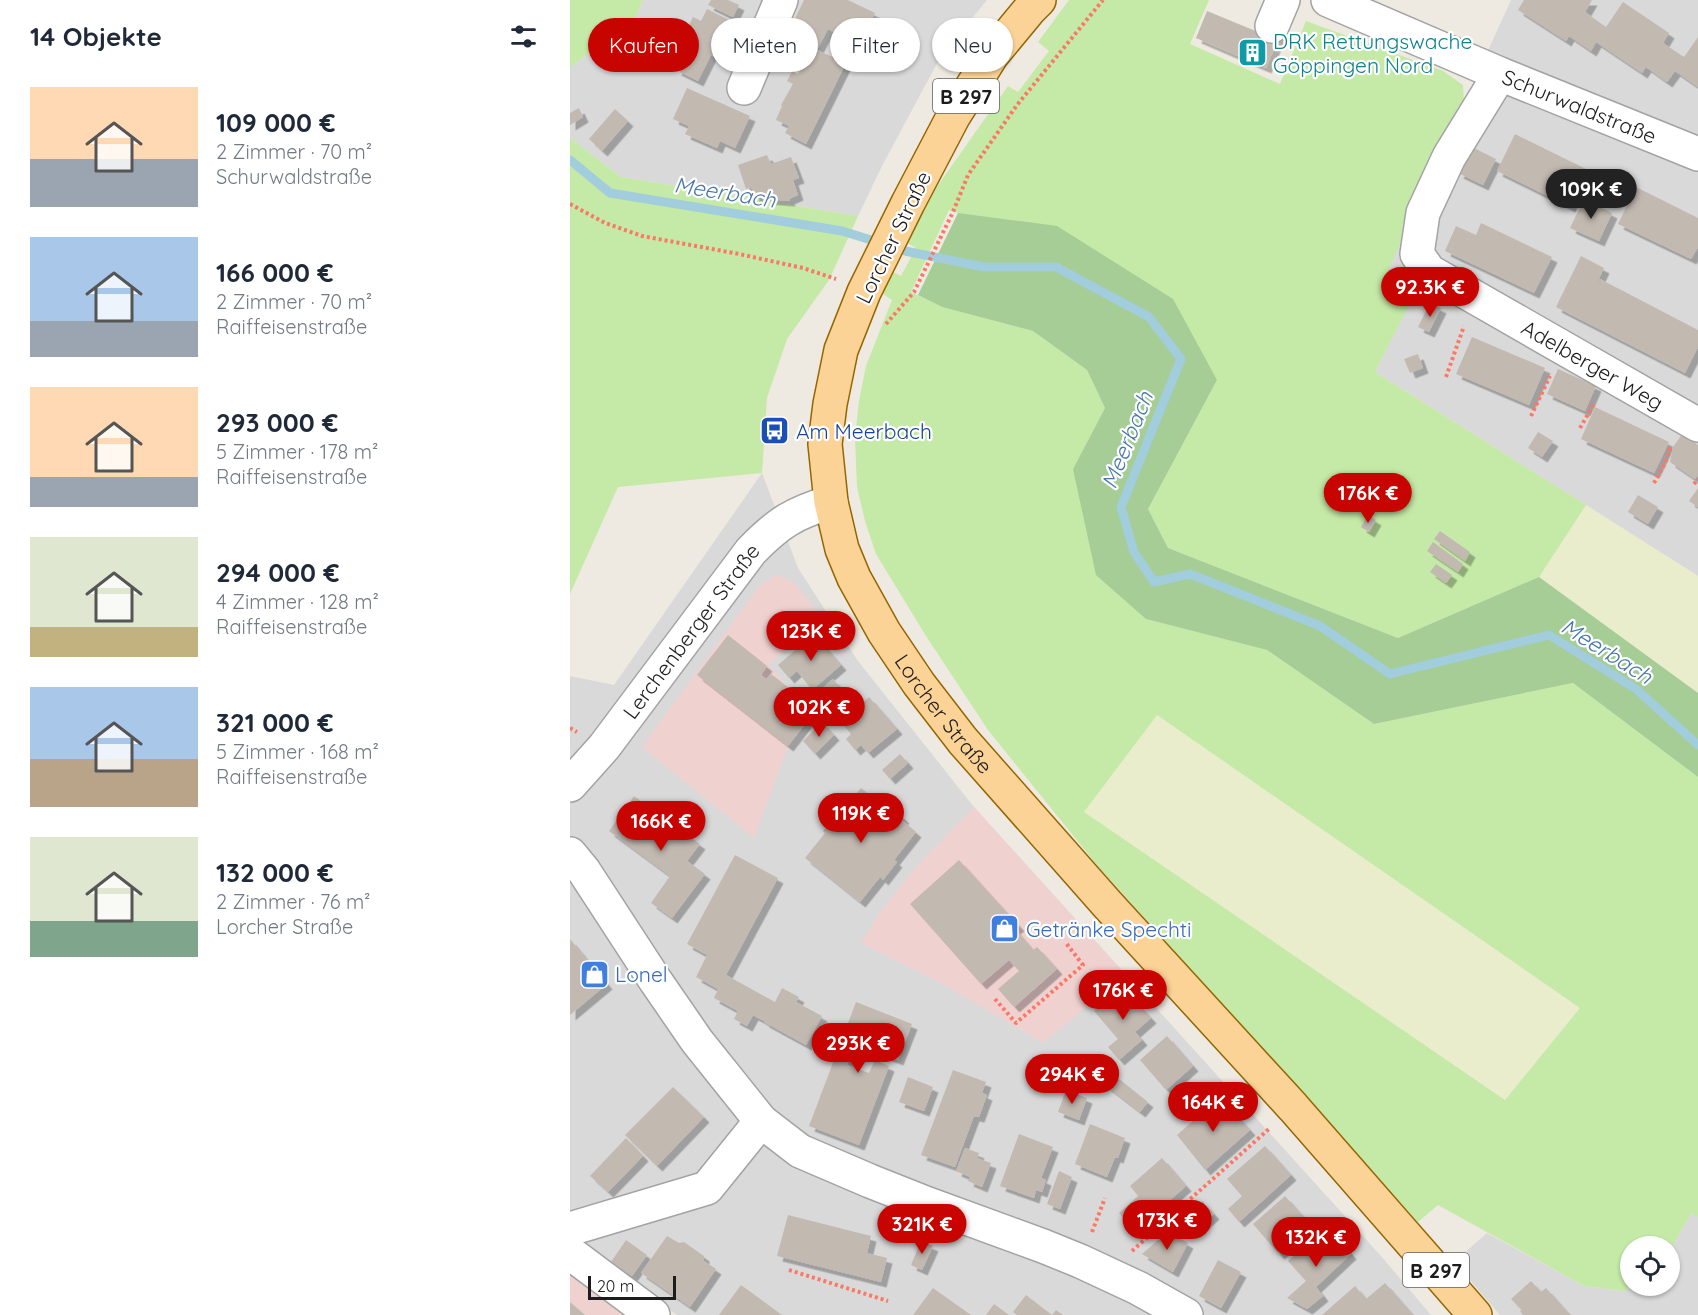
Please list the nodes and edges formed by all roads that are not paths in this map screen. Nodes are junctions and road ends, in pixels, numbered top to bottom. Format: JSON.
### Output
{"nodes":[{"id":1,"x":782,"y":0,"type":"edge"},
{"id":2,"x":1039,"y":0,"type":"edge"},
{"id":3,"x":1328,"y":0,"type":"edge"},
{"id":4,"x":1500,"y":74,"type":"junction"},
{"id":5,"x":744,"y":88,"type":"dead end"},
{"id":6,"x":1698,"y":154,"type":"edge"},
{"id":7,"x":1692,"y":422,"type":"edge"},
{"id":8,"x":831,"y":502,"type":"junction"},
{"id":9,"x":570,"y":785,"type":"edge"},
{"id":10,"x":570,"y":854,"type":"edge"},
{"id":11,"x":761,"y":1121,"type":"junction"},
{"id":12,"x":570,"y":1229,"type":"edge"},
{"id":13,"x":570,"y":1253,"type":"edge"},
{"id":14,"x":653,"y":1315,"type":"edge"},
{"id":15,"x":1186,"y":1315,"type":"edge"},
{"id":16,"x":1475,"y":1315,"type":"edge"}],
"edges":[{"from":1,"to":5,"type":"street"},
{"from":2,"to":8,"type":"main road","name":"Lorcher Straße","number":"B 297"},
{"from":3,"to":4,"type":"street","name":"Schurwaldstraße"},
{"from":4,"to":6,"type":"street","name":"Schurwaldstraße"},
{"from":4,"to":7,"type":"street","name":"Adelberger Weg"},
{"from":8,"to":9,"type":"street","name":"Lerchenberger Straße"},
{"from":8,"to":16,"type":"main road","name":"Lorcher Straße","number":"B 297"},
{"from":10,"to":11,"type":"street"},
{"from":11,"to":12,"type":"street"},
{"from":11,"to":15,"type":"street"},
{"from":13,"to":14,"type":"street"}]}
